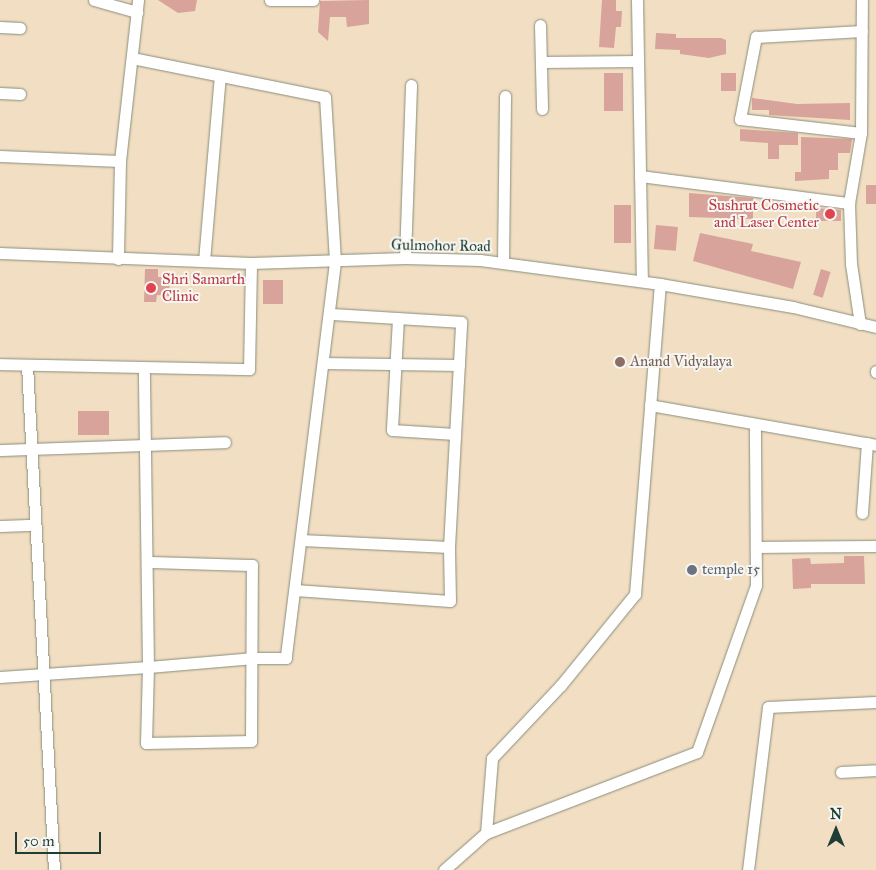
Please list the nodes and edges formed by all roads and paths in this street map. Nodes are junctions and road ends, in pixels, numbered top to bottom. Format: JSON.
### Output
{"nodes":[{"id":1,"x":94,"y":0,"type":"edge"},
{"id":2,"x":270,"y":0,"type":"edge"},
{"id":3,"x":313,"y":0,"type":"edge"},
{"id":4,"x":637,"y":0,"type":"edge"},
{"id":5,"x":862,"y":0,"type":"edge"},
{"id":6,"x":137,"y":6,"type":"edge"},
{"id":7,"x":540,"y":25,"type":"dead end"},
{"id":8,"x":0,"y":27,"type":"edge"},
{"id":9,"x":20,"y":28,"type":"dead end"},
{"id":10,"x":862,"y":30,"type":"junction"},
{"id":11,"x":132,"y":58,"type":"junction"},
{"id":12,"x":638,"y":61,"type":"junction"},
{"id":13,"x":543,"y":62,"type":"junction"},
{"id":14,"x":220,"y":76,"type":"junction"},
{"id":15,"x":411,"y":85,"type":"dead end"},
{"id":16,"x":0,"y":93,"type":"edge"},
{"id":17,"x":20,"y":94,"type":"dead end"},
{"id":18,"x":505,"y":96,"type":"dead end"},
{"id":19,"x":542,"y":109,"type":"dead end"},
{"id":20,"x":861,"y":133,"type":"junction"},
{"id":21,"x":0,"y":156,"type":"edge"},
{"id":22,"x":120,"y":161,"type":"junction"},
{"id":23,"x":640,"y":176,"type":"junction"},
{"id":24,"x":849,"y":203,"type":"junction"},
{"id":25,"x":0,"y":253,"type":"edge"},
{"id":26,"x":405,"y":258,"type":"junction"},
{"id":27,"x":118,"y":259,"type":"junction"},
{"id":28,"x":204,"y":261,"type":"junction"},
{"id":29,"x":335,"y":262,"type":"junction"},
{"id":30,"x":503,"y":262,"type":"junction"},
{"id":31,"x":251,"y":263,"type":"junction"},
{"id":32,"x":642,"y":281,"type":"junction"},
{"id":33,"x":660,"y":284,"type":"junction"},
{"id":34,"x":329,"y":314,"type":"junction"},
{"id":35,"x":398,"y":318,"type":"junction"},
{"id":36,"x":860,"y":324,"type":"junction"},
{"id":37,"x":876,"y":327,"type":"edge"},
{"id":38,"x":0,"y":364,"type":"edge"},
{"id":39,"x":323,"y":364,"type":"junction"},
{"id":40,"x":396,"y":364,"type":"junction"},
{"id":41,"x":27,"y":365,"type":"junction"},
{"id":42,"x":459,"y":365,"type":"junction"},
{"id":43,"x":144,"y":367,"type":"junction"},
{"id":44,"x":650,"y":406,"type":"junction"},
{"id":45,"x":755,"y":425,"type":"junction"},
{"id":46,"x":455,"y":434,"type":"junction"},
{"id":47,"x":225,"y":442,"type":"dead end"},
{"id":48,"x":871,"y":444,"type":"edge"},
{"id":49,"x":147,"y":446,"type":"junction"},
{"id":50,"x":34,"y":448,"type":"junction"},
{"id":51,"x":0,"y":450,"type":"edge"},
{"id":52,"x":862,"y":513,"type":"dead end"},
{"id":53,"x":35,"y":524,"type":"junction"},
{"id":54,"x":0,"y":526,"type":"edge"},
{"id":55,"x":301,"y":540,"type":"junction"},
{"id":56,"x":876,"y":546,"type":"edge"},
{"id":57,"x":449,"y":547,"type":"junction"},
{"id":58,"x":756,"y":547,"type":"junction"},
{"id":59,"x":148,"y":562,"type":"junction"},
{"id":60,"x":295,"y":590,"type":"junction"},
{"id":61,"x":254,"y":658,"type":"junction"},
{"id":62,"x":148,"y":667,"type":"junction"},
{"id":63,"x":45,"y":674,"type":"junction"},
{"id":64,"x":0,"y":677,"type":"edge"},
{"id":65,"x":876,"y":702,"type":"edge"},
{"id":66,"x":876,"y":770,"type":"edge"},
{"id":67,"x":841,"y":772,"type":"dead end"},
{"id":68,"x":486,"y":833,"type":"junction"},
{"id":69,"x":54,"y":870,"type":"edge"},
{"id":70,"x":444,"y":870,"type":"edge"},
{"id":71,"x":748,"y":870,"type":"edge"}],
"edges":[{"from":1,"to":6,"type":"street"},
{"from":2,"to":3,"type":"street"},
{"from":4,"to":12,"type":"street"},
{"from":5,"to":10,"type":"street"},
{"from":6,"to":11,"type":"street"},
{"from":7,"to":13,"type":"street"},
{"from":8,"to":9,"type":"street"},
{"from":10,"to":20,"type":"street"},
{"from":10,"to":20,"type":"street"},
{"from":11,"to":14,"type":"street"},
{"from":11,"to":22,"type":"street"},
{"from":12,"to":13,"type":"street"},
{"from":12,"to":23,"type":"street"},
{"from":13,"to":19,"type":"street"},
{"from":14,"to":28,"type":"street"},
{"from":14,"to":29,"type":"street"},
{"from":15,"to":26,"type":"street"},
{"from":16,"to":17,"type":"street"},
{"from":18,"to":30,"type":"street"},
{"from":20,"to":24,"type":"street"},
{"from":21,"to":22,"type":"street"},
{"from":22,"to":27,"type":"street"},
{"from":23,"to":24,"type":"street"},
{"from":23,"to":32,"type":"street"},
{"from":24,"to":36,"type":"street"},
{"from":25,"to":27,"type":"street","name":"Gulmohor Road"},
{"from":26,"to":29,"type":"street","name":"Gulmohor Road"},
{"from":26,"to":30,"type":"street","name":"Gulmohor Road"},
{"from":27,"to":28,"type":"street","name":"Gulmohor Road"},
{"from":28,"to":31,"type":"street","name":"Gulmohor Road"},
{"from":29,"to":31,"type":"street","name":"Gulmohor Road"},
{"from":29,"to":34,"type":"street"},
{"from":30,"to":32,"type":"street","name":"Gulmohor Road"},
{"from":31,"to":43,"type":"street"},
{"from":32,"to":33,"type":"street","name":"Gulmohor Road"},
{"from":33,"to":36,"type":"street","name":"Gulmohor Road"},
{"from":33,"to":44,"type":"street"},
{"from":34,"to":35,"type":"street"},
{"from":34,"to":39,"type":"street"},
{"from":35,"to":40,"type":"street"},
{"from":35,"to":42,"type":"street"},
{"from":36,"to":37,"type":"street","name":"Gulmohor Road"},
{"from":38,"to":41,"type":"street"},
{"from":39,"to":40,"type":"street"},
{"from":39,"to":55,"type":"street"},
{"from":40,"to":42,"type":"street"},
{"from":40,"to":46,"type":"street"},
{"from":41,"to":43,"type":"street"},
{"from":41,"to":50,"type":"street"},
{"from":42,"to":46,"type":"street"},
{"from":43,"to":49,"type":"street"},
{"from":44,"to":45,"type":"street"},
{"from":44,"to":68,"type":"street"},
{"from":45,"to":48,"type":"street"},
{"from":45,"to":58,"type":"street"},
{"from":46,"to":57,"type":"street"},
{"from":47,"to":49,"type":"street"},
{"from":48,"to":52,"type":"street"},
{"from":49,"to":50,"type":"street"},
{"from":49,"to":59,"type":"street"},
{"from":50,"to":51,"type":"street"},
{"from":50,"to":53,"type":"street"},
{"from":53,"to":54,"type":"street"},
{"from":53,"to":63,"type":"street"},
{"from":55,"to":57,"type":"street"},
{"from":55,"to":60,"type":"street"},
{"from":56,"to":58,"type":"street"},
{"from":57,"to":60,"type":"street"},
{"from":58,"to":68,"type":"street"},
{"from":59,"to":61,"type":"street"},
{"from":59,"to":62,"type":"street"},
{"from":60,"to":61,"type":"street"},
{"from":61,"to":62,"type":"street"},
{"from":61,"to":62,"type":"street"},
{"from":62,"to":63,"type":"street"},
{"from":63,"to":64,"type":"street"},
{"from":63,"to":69,"type":"street"},
{"from":65,"to":71,"type":"street"},
{"from":66,"to":67,"type":"street"},
{"from":68,"to":70,"type":"street"}]}
